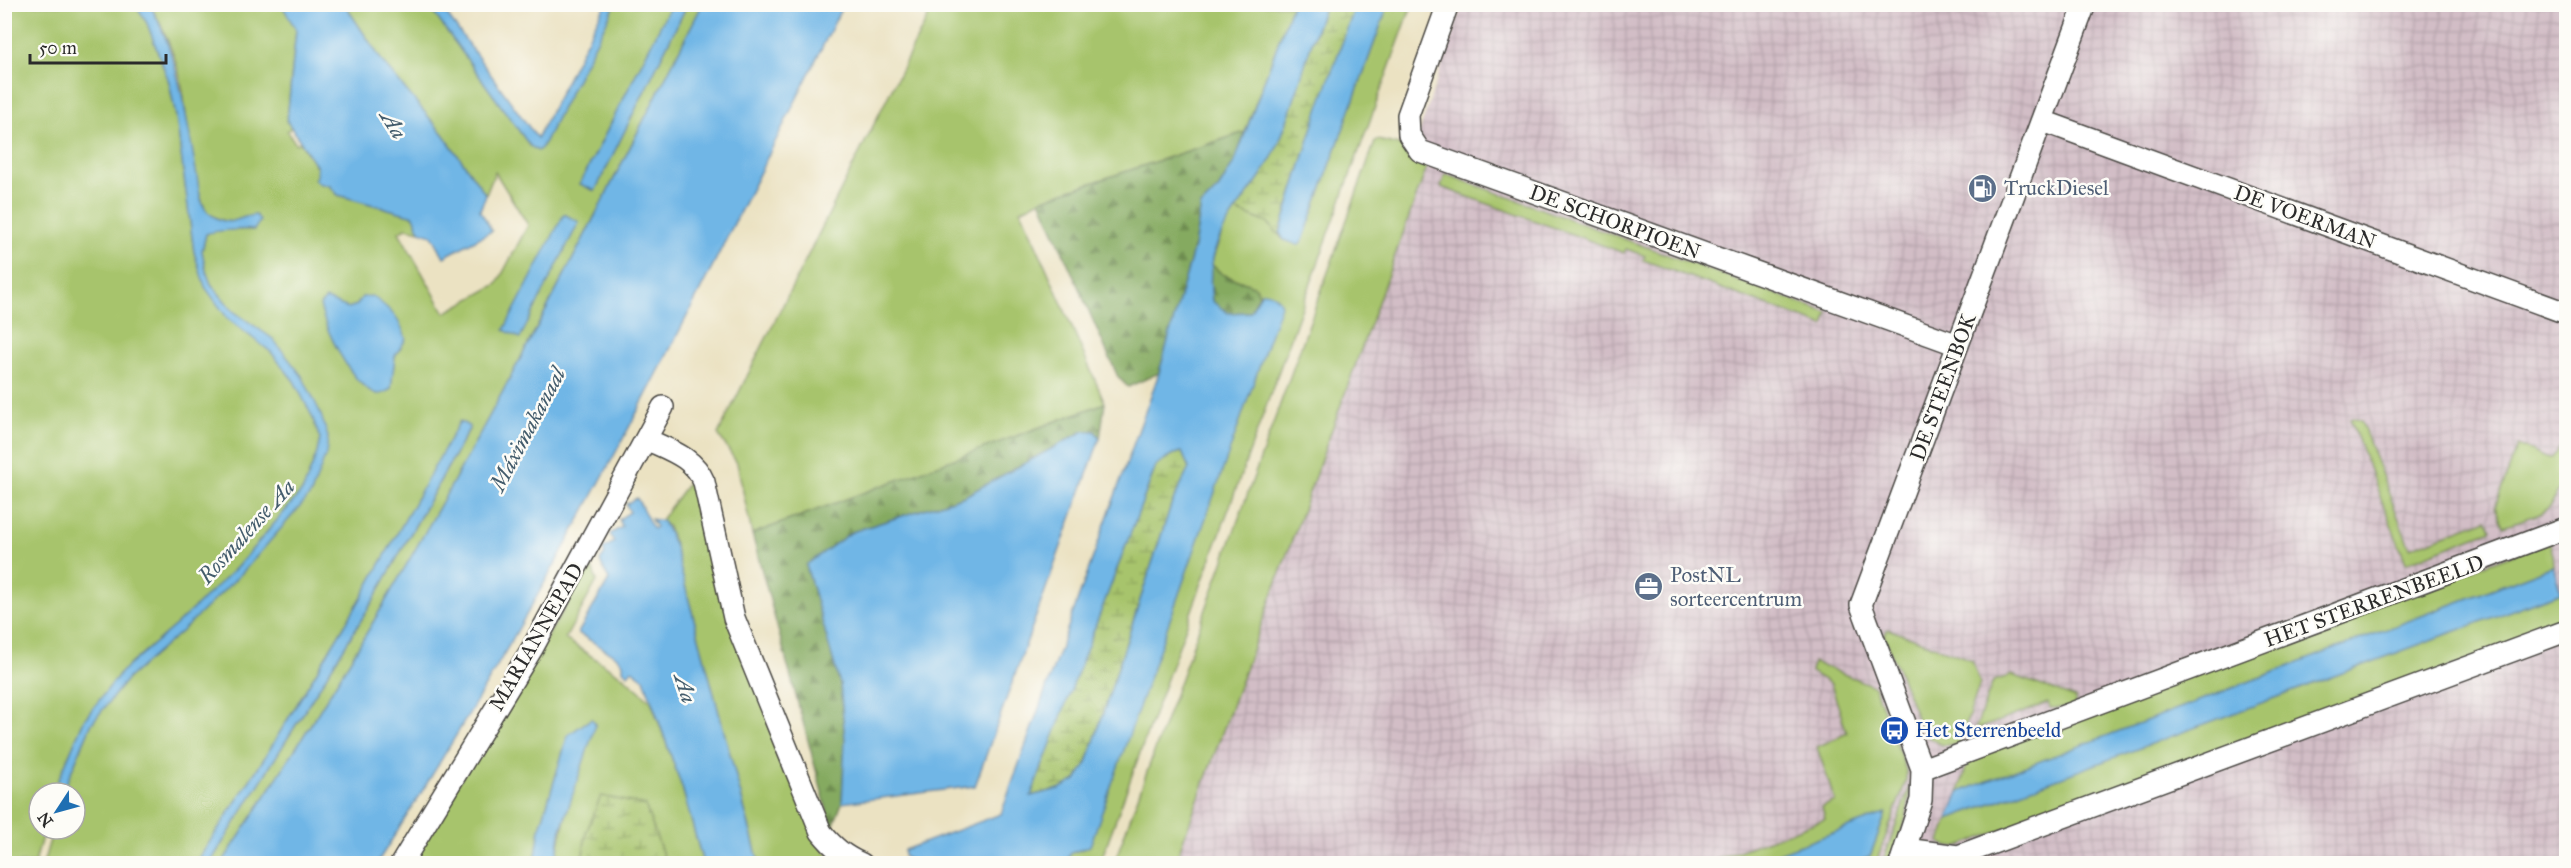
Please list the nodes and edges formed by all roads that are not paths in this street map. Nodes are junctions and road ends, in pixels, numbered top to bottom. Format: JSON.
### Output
{"nodes":[{"id":1,"x":1448,"y":4,"type":"edge"},
{"id":2,"x":2085,"y":4,"type":"edge"},
{"id":3,"x":2043,"y":121,"type":"junction"},
{"id":4,"x":2566,"y":313,"type":"edge"},
{"id":5,"x":1958,"y":345,"type":"junction"},
{"id":6,"x":663,"y":407,"type":"dead end"},
{"id":7,"x":646,"y":439,"type":"junction"},
{"id":8,"x":2566,"y":528,"type":"edge"},
{"id":9,"x":2566,"y":632,"type":"edge"},
{"id":10,"x":1922,"y":769,"type":"junction"},
{"id":11,"x":1903,"y":856,"type":"edge"},
{"id":12,"x":1950,"y":860,"type":"edge"},
{"id":13,"x":401,"y":864,"type":"edge"},
{"id":14,"x":862,"y":864,"type":"edge"}],
"edges":[{"from":1,"to":5,"type":"street","name":"DE SCHORPIOEN"},
{"from":2,"to":3,"type":"street","name":"DE STEENBOK"},
{"from":3,"to":4,"type":"street","name":"DE VOERMAN"},
{"from":3,"to":5,"type":"street","name":"DE STEENBOK"},
{"from":5,"to":10,"type":"street","name":"DE STEENBOK"},
{"from":6,"to":7,"type":"street","name":"MARIANNEPAD"},
{"from":7,"to":13,"type":"street","name":"MARIANNEPAD"},
{"from":7,"to":14,"type":"street"},
{"from":8,"to":10,"type":"street","name":"HET STERRENBEELD"},
{"from":9,"to":12,"type":"street"},
{"from":10,"to":11,"type":"street"},
{"from":11,"to":12,"type":"street"}]}
